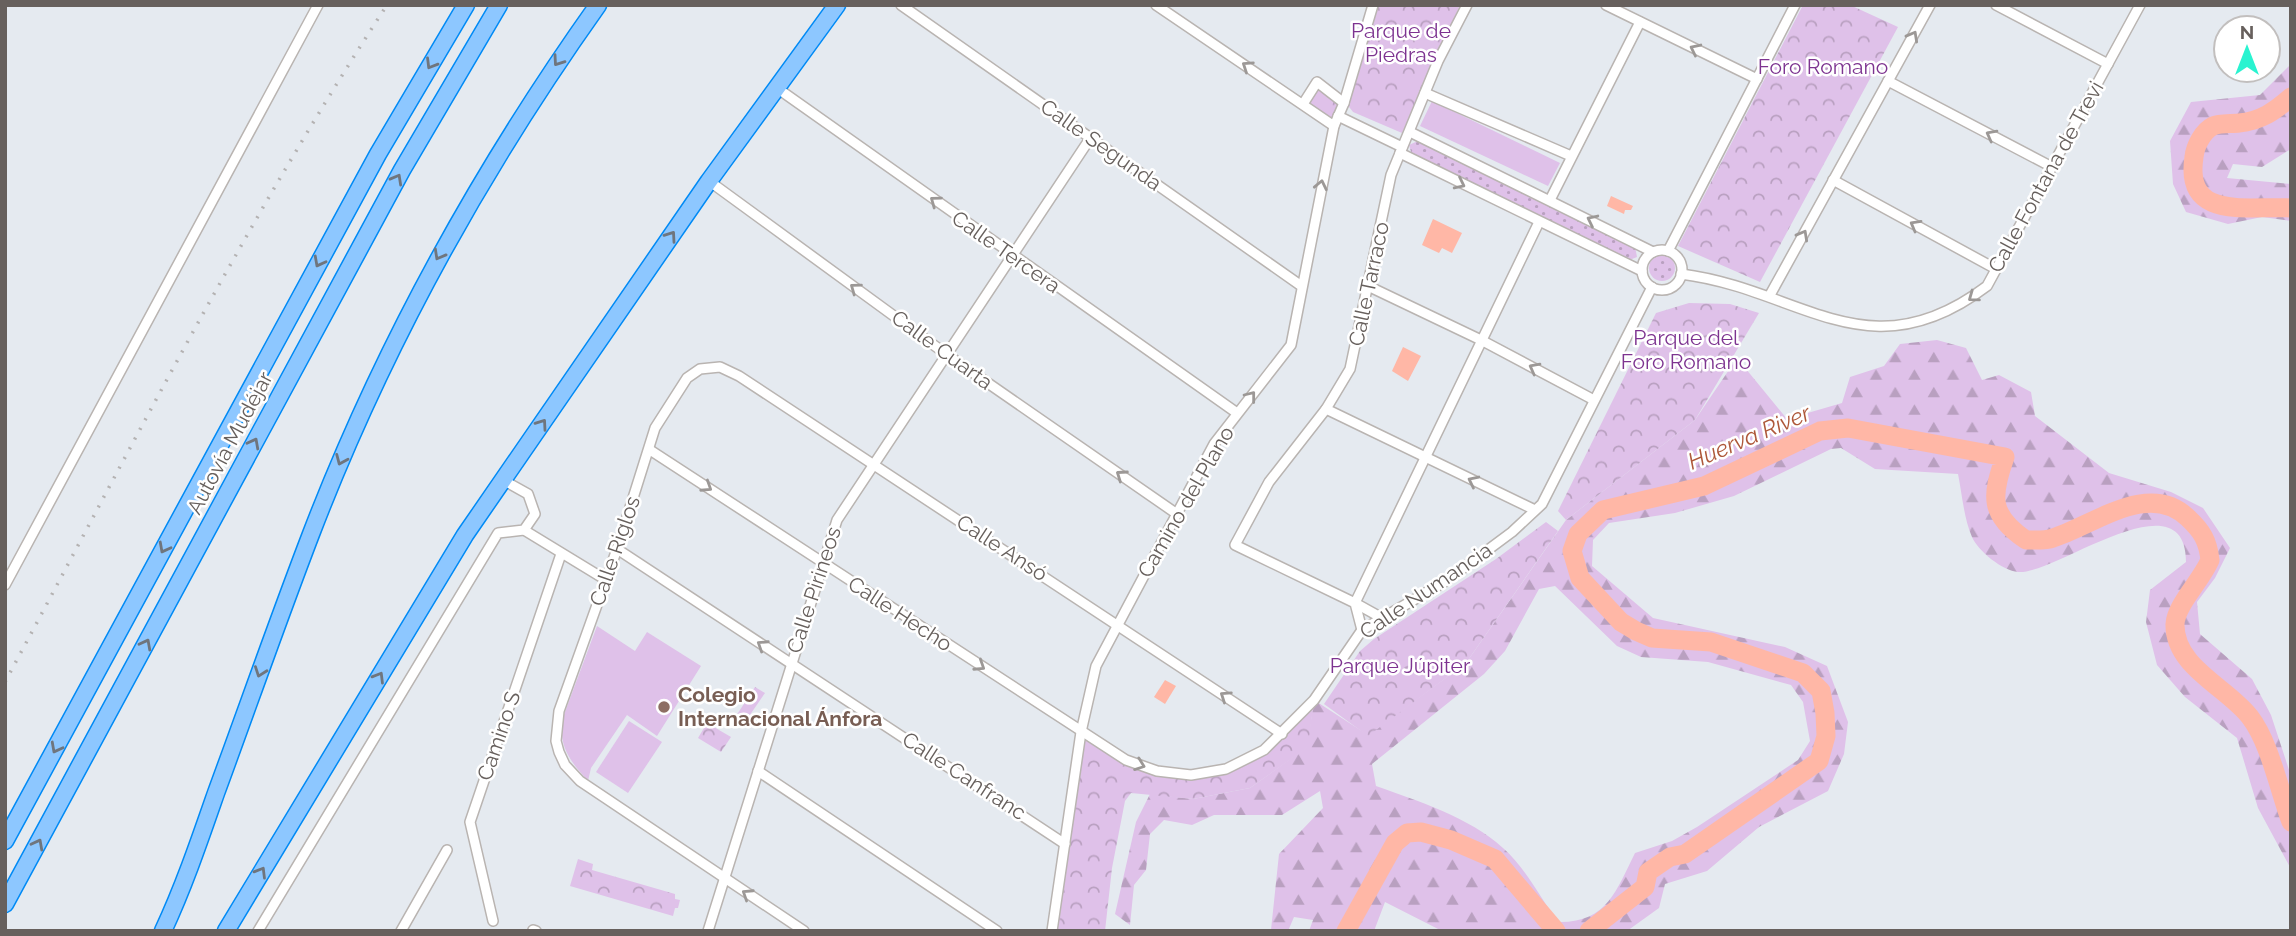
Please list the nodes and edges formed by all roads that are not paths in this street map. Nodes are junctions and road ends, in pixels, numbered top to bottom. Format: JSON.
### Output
{"nodes":[{"id":1,"x":318,"y":5,"type":"edge"},
{"id":2,"x":466,"y":5,"type":"edge"},
{"id":3,"x":499,"y":5,"type":"edge"},
{"id":4,"x":598,"y":5,"type":"edge"},
{"id":5,"x":837,"y":5,"type":"edge"},
{"id":6,"x":901,"y":5,"type":"edge"},
{"id":7,"x":1156,"y":5,"type":"edge"},
{"id":8,"x":1373,"y":5,"type":"edge"},
{"id":9,"x":1468,"y":5,"type":"edge"},
{"id":10,"x":1606,"y":5,"type":"edge"},
{"id":11,"x":1795,"y":5,"type":"edge"},
{"id":12,"x":1930,"y":5,"type":"edge"},
{"id":13,"x":1996,"y":5,"type":"edge"},
{"id":14,"x":2140,"y":5,"type":"edge"},
{"id":15,"x":1640,"y":22,"type":"junction"},
{"id":16,"x":2108,"y":64,"type":"junction"},
{"id":17,"x":1757,"y":79,"type":"junction"},
{"id":18,"x":1888,"y":81,"type":"junction"},
{"id":19,"x":777,"y":88,"type":"junction"},
{"id":20,"x":1425,"y":93,"type":"junction"},
{"id":21,"x":1344,"y":103,"type":"junction"},
{"id":22,"x":1303,"y":104,"type":"junction"},
{"id":23,"x":1338,"y":116,"type":"junction"},
{"id":24,"x":1334,"y":126,"type":"junction"},
{"id":25,"x":1410,"y":132,"type":"junction"},
{"id":26,"x":1091,"y":137,"type":"junction"},
{"id":27,"x":1401,"y":150,"type":"junction"},
{"id":28,"x":1572,"y":156,"type":"junction"},
{"id":29,"x":2052,"y":167,"type":"junction"},
{"id":30,"x":1833,"y":180,"type":"junction"},
{"id":31,"x":709,"y":181,"type":"junction"},
{"id":32,"x":1550,"y":200,"type":"junction"},
{"id":33,"x":1539,"y":222,"type":"junction"},
{"id":34,"x":1668,"y":251,"type":"junction"},
{"id":35,"x":1653,"y":252,"type":"junction"},
{"id":36,"x":1011,"y":256,"type":"junction"},
{"id":37,"x":1996,"y":269,"type":"junction"},
{"id":38,"x":1642,"y":271,"type":"junction"},
{"id":39,"x":1681,"y":274,"type":"junction"},
{"id":40,"x":1300,"y":285,"type":"junction"},
{"id":41,"x":1370,"y":287,"type":"junction"},
{"id":42,"x":1652,"y":287,"type":"junction"},
{"id":43,"x":1770,"y":295,"type":"junction"},
{"id":44,"x":1480,"y":340,"type":"junction"},
{"id":45,"x":946,"y":354,"type":"junction"},
{"id":46,"x":720,"y":367,"type":"joint"},
{"id":47,"x":1594,"y":400,"type":"junction"},
{"id":48,"x":1326,"y":409,"type":"junction"},
{"id":49,"x":1237,"y":413,"type":"junction"},
{"id":50,"x":650,"y":450,"type":"junction"},
{"id":51,"x":1423,"y":457,"type":"junction"},
{"id":52,"x":873,"y":464,"type":"junction"},
{"id":53,"x":503,"y":480,"type":"junction"},
{"id":54,"x":1535,"y":510,"type":"junction"},
{"id":55,"x":1177,"y":514,"type":"junction"},
{"id":56,"x":524,"y":530,"type":"junction"},
{"id":57,"x":617,"y":549,"type":"junction"},
{"id":58,"x":561,"y":554,"type":"junction"},
{"id":59,"x":822,"y":563,"type":"junction"},
{"id":60,"x":606,"y":580,"type":"junction"},
{"id":61,"x":5,"y":585,"type":"edge"},
{"id":62,"x":1355,"y":603,"type":"junction"},
{"id":63,"x":1382,"y":618,"type":"junction"},
{"id":64,"x":1118,"y":624,"type":"junction"},
{"id":65,"x":1363,"y":630,"type":"junction"},
{"id":66,"x":790,"y":662,"type":"junction"},
{"id":67,"x":1081,"y":732,"type":"junction"},
{"id":68,"x":1282,"y":734,"type":"junction"},
{"id":69,"x":758,"y":771,"type":"junction"},
{"id":70,"x":5,"y":841,"type":"edge"},
{"id":71,"x":1065,"y":844,"type":"junction"},
{"id":72,"x":447,"y":850,"type":"dead end"},
{"id":73,"x":725,"y":880,"type":"junction"},
{"id":74,"x":5,"y":904,"type":"edge"},
{"id":75,"x":493,"y":921,"type":"dead end"},
{"id":76,"x":163,"y":931,"type":"edge"},
{"id":77,"x":226,"y":931,"type":"edge"},
{"id":78,"x":258,"y":931,"type":"edge"},
{"id":79,"x":401,"y":931,"type":"edge"},
{"id":80,"x":708,"y":931,"type":"edge"},
{"id":81,"x":804,"y":931,"type":"edge"},
{"id":82,"x":997,"y":931,"type":"edge"},
{"id":83,"x":1052,"y":931,"type":"edge"}],
"edges":[{"from":1,"to":61,"type":"street"},
{"from":2,"to":70,"type":"highway","name":"Autovía Mudéjar","one_way":true},
{"from":74,"to":3,"type":"highway","name":"Autovía Mudéjar","one_way":true},
{"from":4,"to":76,"type":"highway","one_way":true},
{"from":5,"to":19,"type":"highway"},
{"from":6,"to":26,"type":"street","name":"Calle Segunda"},
{"from":22,"to":7,"type":"street","one_way":true},
{"from":8,"to":21,"type":"street","name":"Camino del Plano"},
{"from":9,"to":20,"type":"street","name":"Calle Tarraco"},
{"from":10,"to":15,"type":"street"},
{"from":11,"to":17,"type":"street"},
{"from":18,"to":12,"type":"street","one_way":true},
{"from":13,"to":16,"type":"street"},
{"from":14,"to":16,"type":"street","name":"Calle Fontana de Trevi"},
{"from":17,"to":15,"type":"street","one_way":true},
{"from":15,"to":28,"type":"street"},
{"from":16,"to":29,"type":"street","name":"Calle Fontana de Trevi"},
{"from":17,"to":34,"type":"street"},
{"from":29,"to":18,"type":"street","one_way":true},
{"from":18,"to":30,"type":"street"},
{"from":19,"to":31,"type":"highway"},
{"from":36,"to":19,"type":"street","name":"Calle Tercera","one_way":true},
{"from":20,"to":25,"type":"street","name":"Calle Tarraco"},
{"from":20,"to":28,"type":"street"},
{"from":21,"to":22,"type":"street"},
{"from":21,"to":23,"type":"street","name":"Camino del Plano"},
{"from":22,"to":24,"type":"street"},
{"from":23,"to":24,"type":"street","name":"Camino del Plano"},
{"from":23,"to":27,"type":"street"},
{"from":40,"to":24,"type":"street","name":"Camino del Plano","one_way":true},
{"from":25,"to":27,"type":"street","name":"Calle Tarraco"},
{"from":25,"to":32,"type":"street"},
{"from":26,"to":36,"type":"street","name":"Calle Pirineos"},
{"from":26,"to":40,"type":"street","name":"Calle Segunda"},
{"from":27,"to":33,"type":"street","one_way":true},
{"from":27,"to":41,"type":"street","name":"Calle Tarraco"},
{"from":28,"to":32,"type":"street"},
{"from":29,"to":37,"type":"street","name":"Calle Fontana de Trevi"},
{"from":37,"to":30,"type":"street","one_way":true},
{"from":43,"to":30,"type":"street","one_way":true},
{"from":45,"to":31,"type":"street","name":"Calle Cuarta","one_way":true},
{"from":53,"to":31,"type":"highway","one_way":true},
{"from":35,"to":32,"type":"street","one_way":true},
{"from":33,"to":38,"type":"street"},
{"from":33,"to":44,"type":"street"},
{"from":34,"to":35,"type":"street"},
{"from":34,"to":39,"type":"street"},
{"from":35,"to":38,"type":"street"},
{"from":36,"to":45,"type":"street","name":"Calle Pirineos"},
{"from":36,"to":49,"type":"street","name":"Calle Tercera"},
{"from":37,"to":43,"type":"street","name":"Calle Fontana de Trevi","one_way":true},
{"from":38,"to":42,"type":"street"},
{"from":39,"to":42,"type":"street"},
{"from":39,"to":43,"type":"street","name":"Calle Fontana de Trevi"},
{"from":49,"to":40,"type":"street","name":"Camino del Plano","one_way":true},
{"from":41,"to":44,"type":"street"},
{"from":41,"to":48,"type":"street","name":"Calle Tarraco"},
{"from":42,"to":47,"type":"street","name":"Calle Numancia"},
{"from":47,"to":44,"type":"street","one_way":true},
{"from":44,"to":51,"type":"street"},
{"from":45,"to":52,"type":"street","name":"Calle Pirineos"},
{"from":55,"to":45,"type":"street","name":"Calle Cuarta","one_way":true},
{"from":46,"to":50,"type":"street","name":"Calle Riglos"},
{"from":46,"to":52,"type":"street","name":"Calle Ansó"},
{"from":47,"to":54,"type":"street","name":"Calle Numancia"},
{"from":48,"to":51,"type":"street"},
{"from":48,"to":62,"type":"street","name":"Calle Tarraco"},
{"from":49,"to":55,"type":"street","name":"Camino del Plano"},
{"from":50,"to":57,"type":"street","name":"Calle Riglos"},
{"from":50,"to":59,"type":"street","name":"Calle Hecho","one_way":true},
{"from":54,"to":51,"type":"street","one_way":true},
{"from":51,"to":62,"type":"street"},
{"from":52,"to":59,"type":"street","name":"Calle Pirineos"},
{"from":52,"to":64,"type":"street","name":"Calle Ansó"},
{"from":53,"to":56,"type":"street"},
{"from":77,"to":53,"type":"highway","one_way":true},
{"from":54,"to":63,"type":"street","name":"Calle Numancia"},
{"from":55,"to":64,"type":"street","name":"Camino del Plano"},
{"from":56,"to":58,"type":"street"},
{"from":56,"to":78,"type":"street"},
{"from":57,"to":60,"type":"street","name":"Calle Riglos"},
{"from":66,"to":57,"type":"street","name":"Calle Canfranc","one_way":true},
{"from":58,"to":60,"type":"street"},
{"from":58,"to":75,"type":"street","name":"Camino S"},
{"from":59,"to":66,"type":"street","name":"Calle Pirineos"},
{"from":59,"to":67,"type":"street","name":"Calle Hecho","one_way":true},
{"from":60,"to":73,"type":"street","name":"Calle Riglos"},
{"from":62,"to":63,"type":"street"},
{"from":62,"to":65,"type":"street"},
{"from":63,"to":65,"type":"street","name":"Calle Numancia"},
{"from":64,"to":67,"type":"street","name":"Camino del Plano"},
{"from":68,"to":64,"type":"street","name":"Calle Ansó","one_way":true},
{"from":65,"to":68,"type":"street","name":"Calle Numancia"},
{"from":66,"to":69,"type":"street","name":"Calle Pirineos"},
{"from":66,"to":71,"type":"street","name":"Calle Canfranc"},
{"from":67,"to":68,"type":"street","name":"Calle Numancia","one_way":true},
{"from":67,"to":71,"type":"street","name":"Camino del Plano"},
{"from":69,"to":73,"type":"street","name":"Calle Pirineos"},
{"from":69,"to":82,"type":"street"},
{"from":71,"to":83,"type":"street","name":"Camino del Plano"},
{"from":72,"to":79,"type":"street"},
{"from":73,"to":80,"type":"street","name":"Calle Pirineos"},
{"from":81,"to":73,"type":"street","one_way":true}]}
